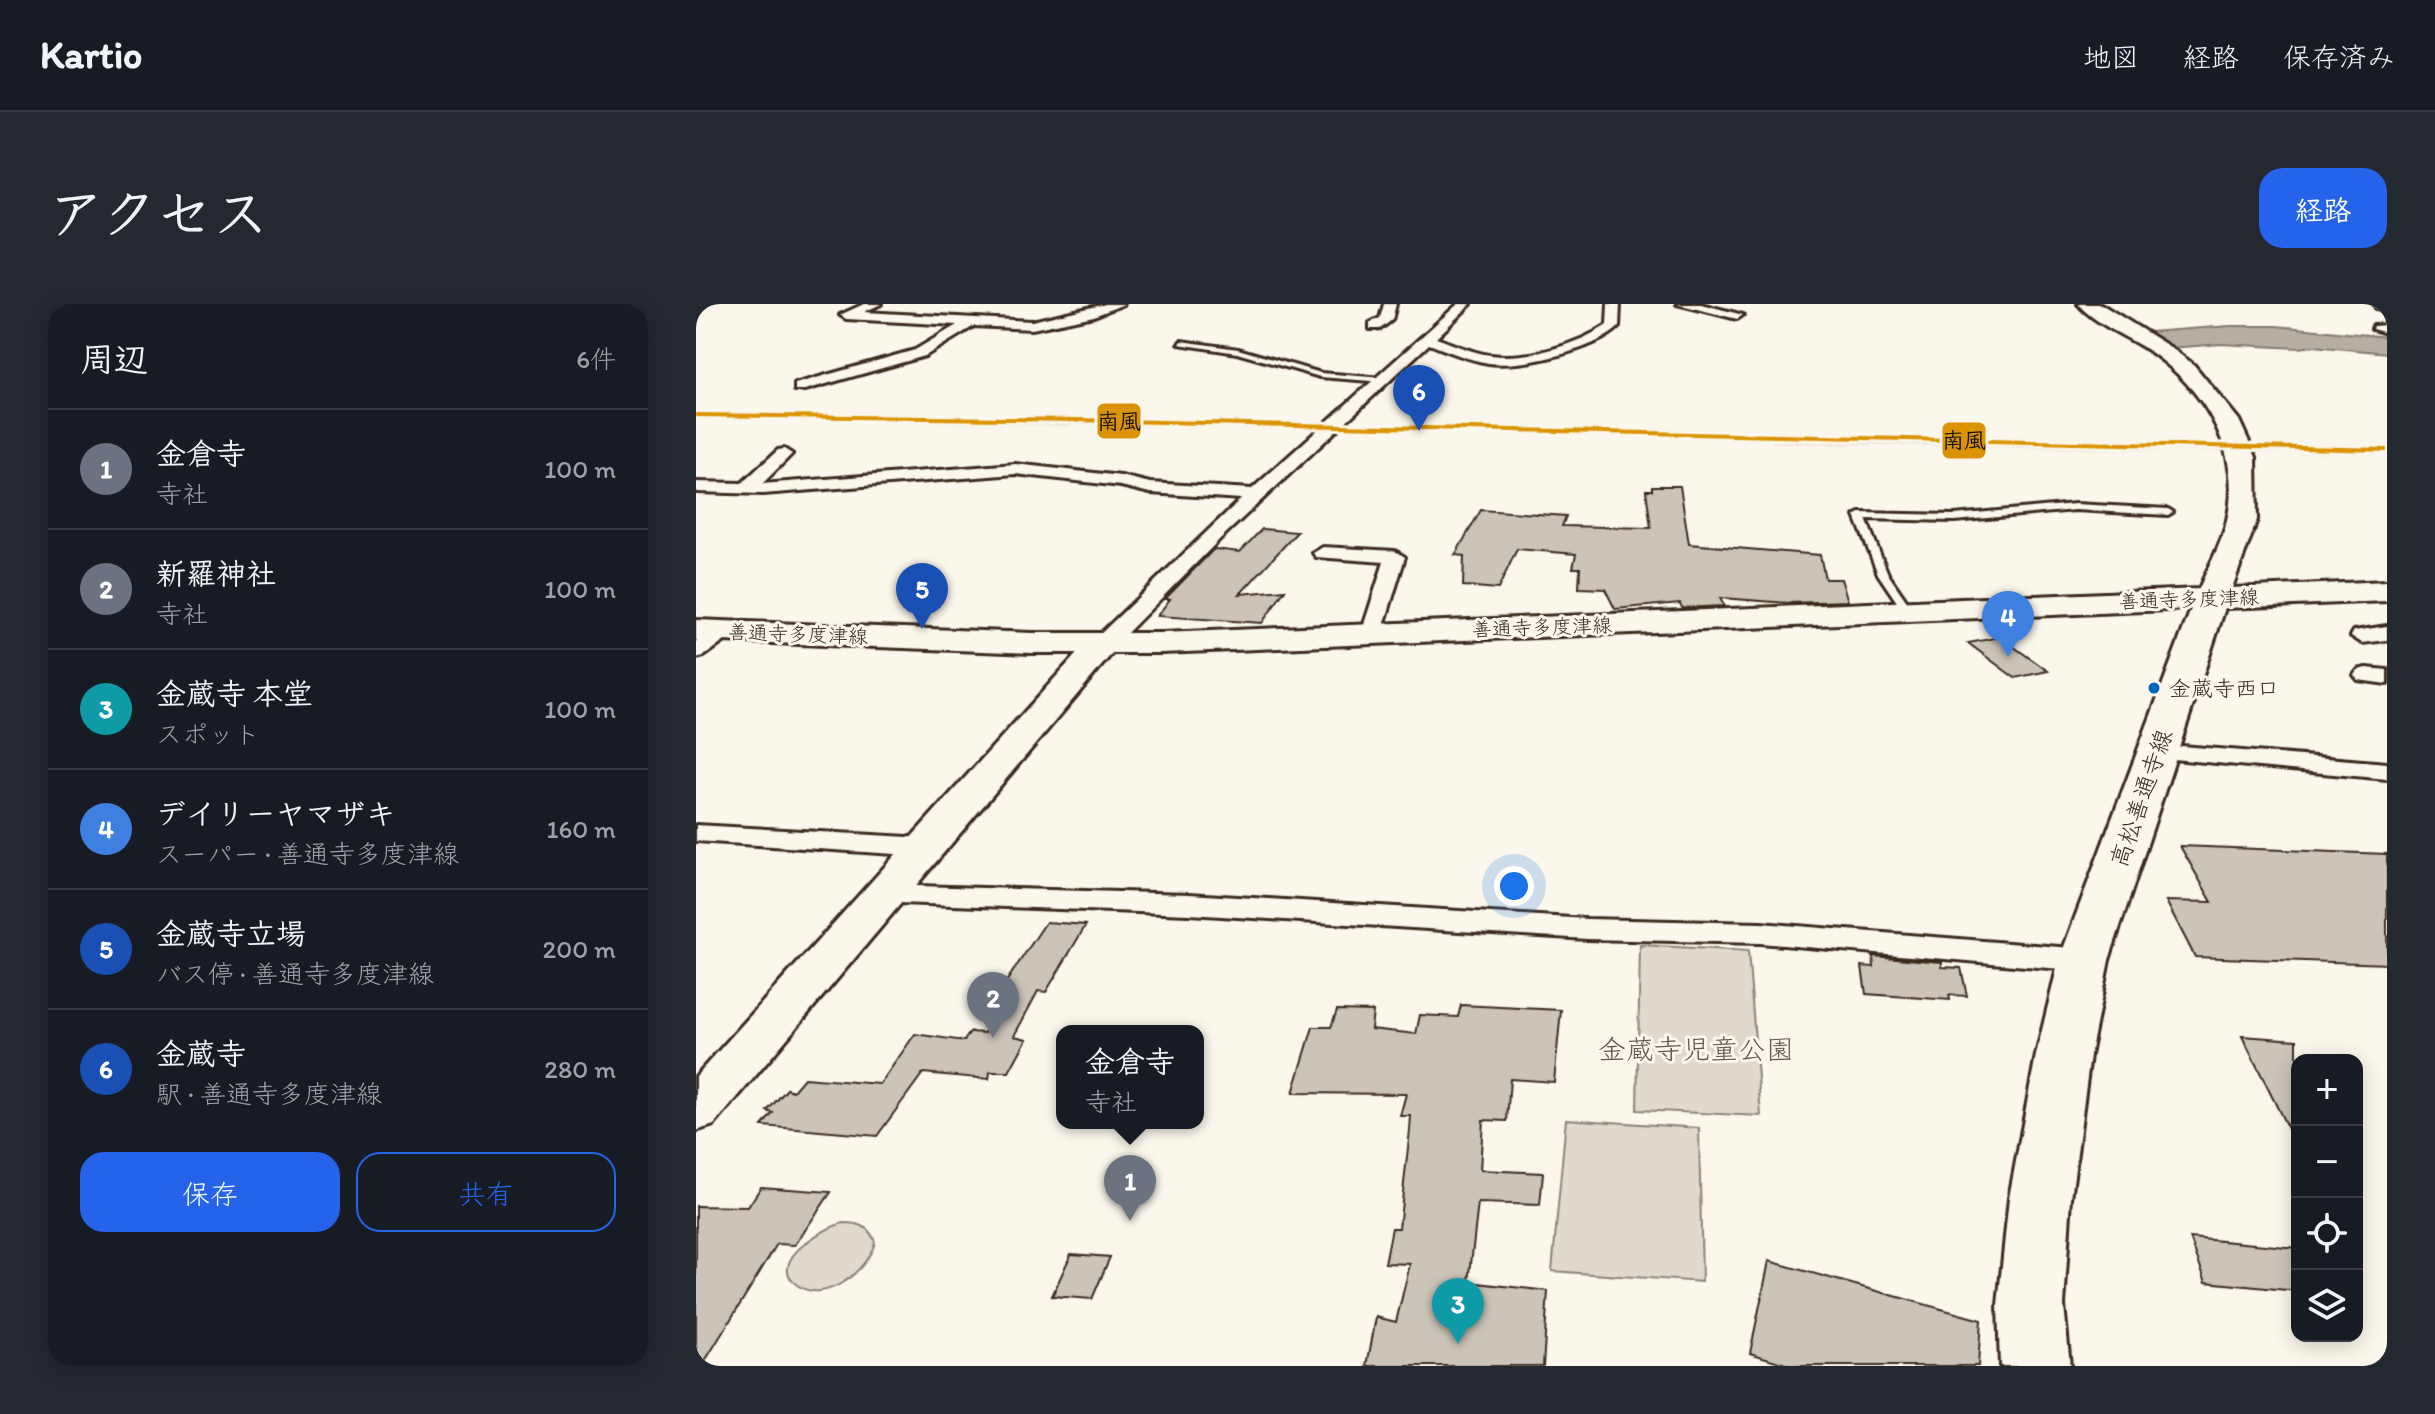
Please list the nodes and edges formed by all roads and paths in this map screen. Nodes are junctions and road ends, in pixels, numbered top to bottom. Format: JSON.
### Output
{"nodes":[{"id":1,"x":875,"y":304,"type":"edge"},
{"id":2,"x":1118,"y":304,"type":"edge"},
{"id":3,"x":1390,"y":304,"type":"edge"},
{"id":4,"x":1465,"y":304,"type":"edge"},
{"id":5,"x":1614,"y":304,"type":"edge"},
{"id":6,"x":1683,"y":304,"type":"edge"},
{"id":7,"x":2088,"y":304,"type":"edge"},
{"id":8,"x":1737,"y":315,"type":"dead end"},
{"id":9,"x":974,"y":320,"type":"junction"},
{"id":10,"x":1375,"y":326,"type":"dead end"},
{"id":11,"x":1427,"y":339,"type":"junction"},
{"id":12,"x":1181,"y":343,"type":"dead end"},
{"id":13,"x":1383,"y":380,"type":"junction"},
{"id":14,"x":800,"y":387,"type":"dead end"},
{"id":15,"x":784,"y":454,"type":"dead end"},
{"id":16,"x":704,"y":487,"type":"edge"},
{"id":17,"x":746,"y":489,"type":"junction"},
{"id":18,"x":1257,"y":495,"type":"junction"},
{"id":19,"x":696,"y":498,"type":"edge"},
{"id":20,"x":2168,"y":512,"type":"dead end"},
{"id":21,"x":2242,"y":520,"type":"junction"},
{"id":22,"x":1362,"y":532,"type":"dead end"},
{"id":23,"x":2387,"y":591,"type":"edge"},
{"id":24,"x":2303,"y":595,"type":"junction"},
{"id":25,"x":2092,"y":603,"type":"junction"},
{"id":26,"x":2208,"y":609,"type":"junction"},
{"id":27,"x":1909,"y":612,"type":"junction"},
{"id":28,"x":710,"y":630,"type":"edge"},
{"id":29,"x":1372,"y":634,"type":"junction"},
{"id":30,"x":2387,"y":634,"type":"edge"},
{"id":31,"x":2362,"y":636,"type":"dead end"},
{"id":32,"x":1103,"y":644,"type":"junction"},
{"id":33,"x":696,"y":651,"type":"edge"},
{"id":34,"x":2176,"y":734,"type":"junction"},
{"id":35,"x":2387,"y":771,"type":"edge"},
{"id":36,"x":696,"y":833,"type":"edge"},
{"id":37,"x":926,"y":847,"type":"junction"},
{"id":38,"x":883,"y":895,"type":"junction"},
{"id":39,"x":2084,"y":960,"type":"junction"},
{"id":40,"x":704,"y":1092,"type":"edge"},
{"id":41,"x":2035,"y":1366,"type":"edge"}],
"edges":[{"from":1,"to":9,"type":"street"},
{"from":2,"to":9,"type":"street"},
{"from":3,"to":10,"type":"street"},
{"from":4,"to":11,"type":"street"},
{"from":5,"to":11,"type":"street"},
{"from":6,"to":8,"type":"street"},
{"from":7,"to":21,"type":"main road","name":"高松善通寺線"},
{"from":9,"to":14,"type":"street"},
{"from":11,"to":13,"type":"street"},
{"from":12,"to":13,"type":"lane"},
{"from":13,"to":18,"type":"street"},
{"from":15,"to":17,"type":"street"},
{"from":16,"to":17,"type":"street"},
{"from":16,"to":19,"type":"street"},
{"from":17,"to":18,"type":"street"},
{"from":18,"to":32,"type":"street"},
{"from":20,"to":27,"type":"lane"},
{"from":21,"to":24,"type":"main road"},
{"from":21,"to":26,"type":"main road","name":"高松善通寺線"},
{"from":22,"to":29,"type":"street"},
{"from":23,"to":24,"type":"main road","name":"善通寺多度津線"},
{"from":24,"to":26,"type":"main road","name":"善通寺多度津線"},
{"from":25,"to":26,"type":"main road","name":"善通寺多度津線"},
{"from":25,"to":27,"type":"main road","name":"善通寺多度津線"},
{"from":25,"to":34,"type":"main road"},
{"from":26,"to":34,"type":"main road","name":"高松善通寺線"},
{"from":27,"to":29,"type":"main road","name":"善通寺多度津線"},
{"from":28,"to":32,"type":"main road","name":"善通寺多度津線"},
{"from":28,"to":33,"type":"street"},
{"from":29,"to":32,"type":"main road","name":"善通寺多度津線"},
{"from":30,"to":31,"type":"street"},
{"from":32,"to":37,"type":"street"},
{"from":34,"to":35,"type":"street"},
{"from":34,"to":39,"type":"main road","name":"高松善通寺線"},
{"from":36,"to":37,"type":"street"},
{"from":37,"to":38,"type":"street"},
{"from":38,"to":39,"type":"street"},
{"from":38,"to":40,"type":"street"},
{"from":39,"to":41,"type":"main road","name":"高松善通寺線"}]}
